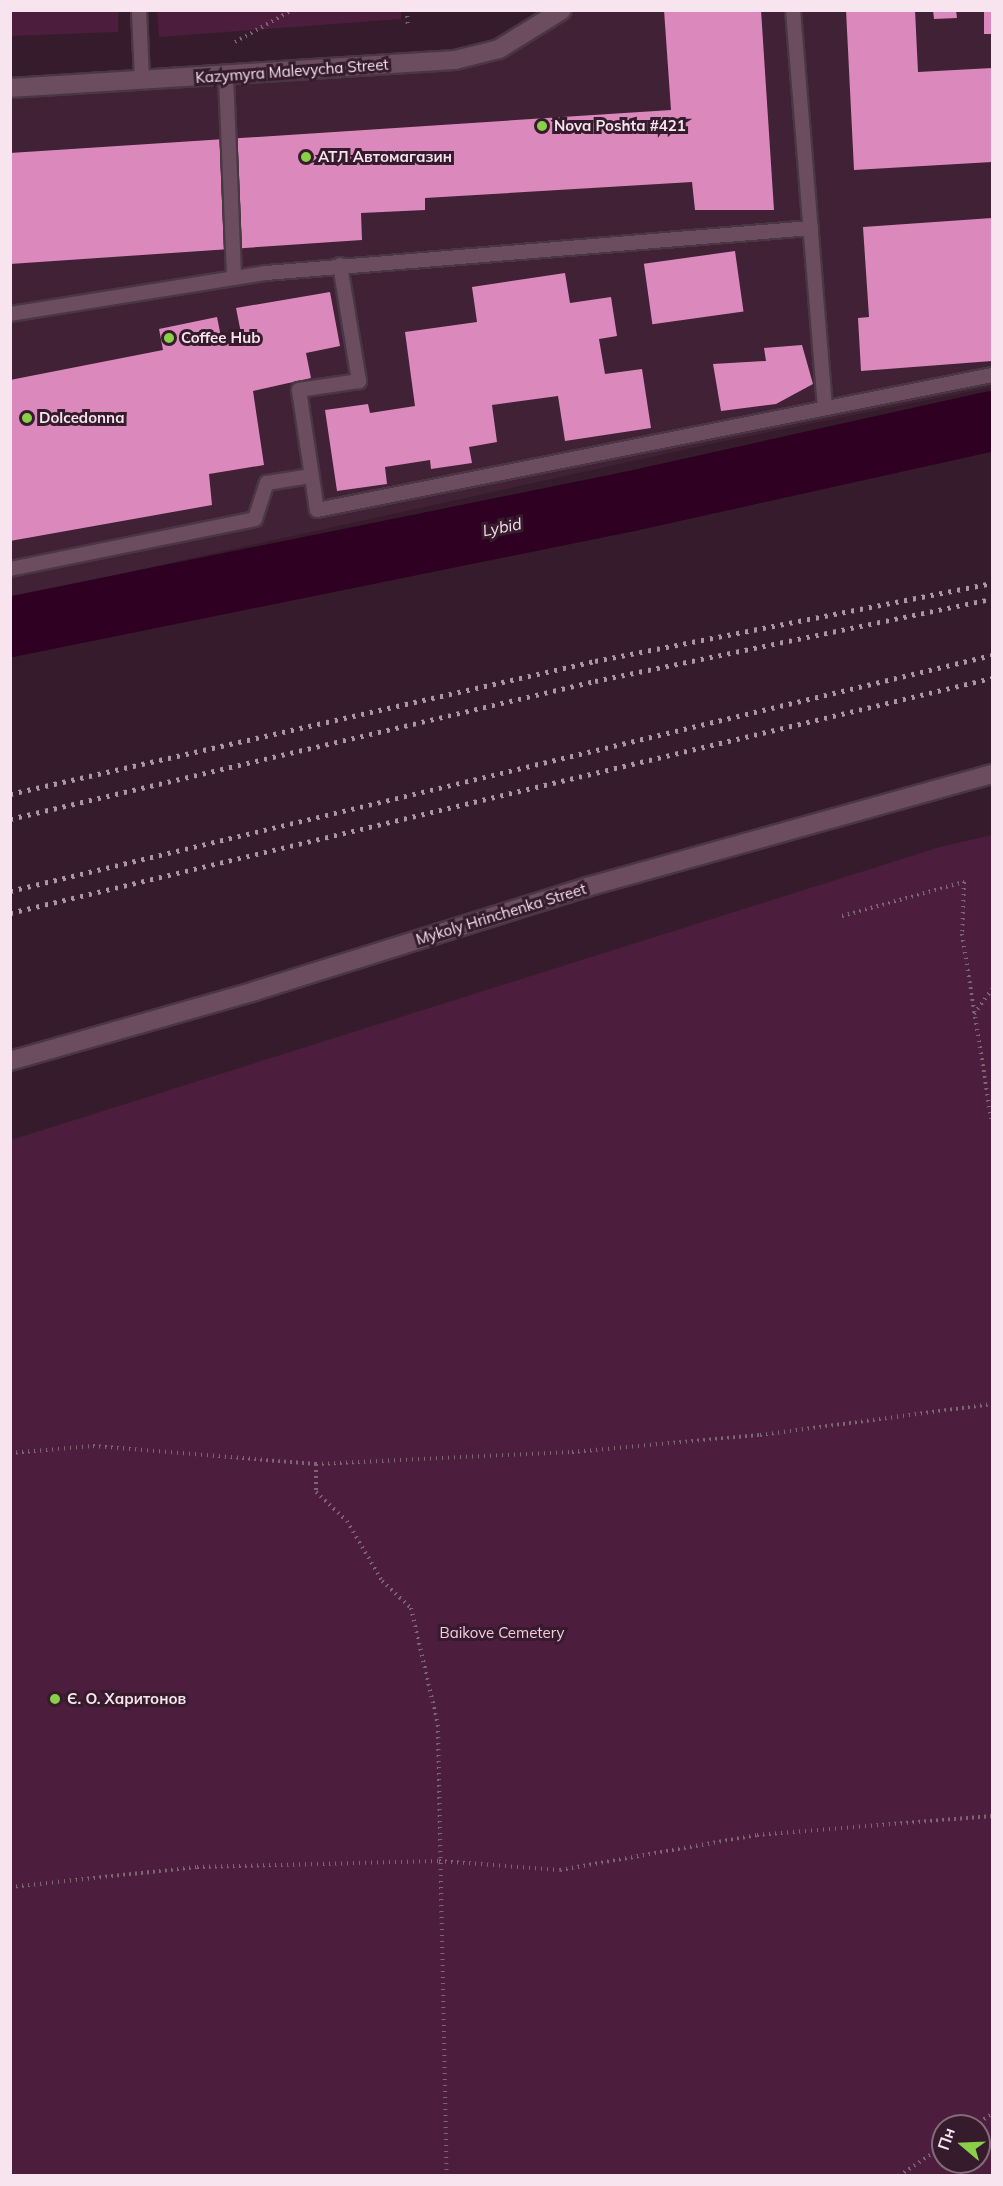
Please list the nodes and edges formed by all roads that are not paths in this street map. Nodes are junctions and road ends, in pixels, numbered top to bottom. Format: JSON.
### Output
{"nodes":[{"id":1,"x":139,"y":10,"type":"edge"},
{"id":2,"x":562,"y":10,"type":"edge"},
{"id":3,"x":793,"y":10,"type":"edge"},
{"id":4,"x":540,"y":18,"type":"edge"},
{"id":5,"x":226,"y":76,"type":"junction"},
{"id":6,"x":142,"y":80,"type":"junction"},
{"id":7,"x":10,"y":88,"type":"edge"},
{"id":8,"x":811,"y":228,"type":"junction"},
{"id":9,"x":340,"y":265,"type":"junction"},
{"id":10,"x":234,"y":276,"type":"junction"},
{"id":11,"x":10,"y":314,"type":"edge"},
{"id":12,"x":993,"y":375,"type":"edge"},
{"id":13,"x":825,"y":408,"type":"junction"},
{"id":14,"x":311,"y":476,"type":"junction"},
{"id":15,"x":10,"y":569,"type":"edge"},
{"id":16,"x":993,"y":774,"type":"edge"},
{"id":17,"x":10,"y":1061,"type":"edge"}],
"edges":[{"from":1,"to":6,"type":"lane"},
{"from":2,"to":4,"type":"main road","name":"Kazymyra Malevycha Street"},
{"from":3,"to":8,"type":"lane"},
{"from":4,"to":5,"type":"main road","name":"Kazymyra Malevycha Street"},
{"from":5,"to":6,"type":"main road","name":"Kazymyra Malevycha Street"},
{"from":5,"to":10,"type":"lane"},
{"from":6,"to":7,"type":"main road","name":"Kazymyra Malevycha Street"},
{"from":8,"to":9,"type":"lane"},
{"from":8,"to":13,"type":"lane"},
{"from":9,"to":10,"type":"lane"},
{"from":9,"to":14,"type":"lane"},
{"from":10,"to":11,"type":"lane"},
{"from":12,"to":13,"type":"lane"},
{"from":13,"to":14,"type":"lane"},
{"from":14,"to":15,"type":"lane"},
{"from":16,"to":17,"type":"main road","name":"Mykoly Hrinchenka Street"}]}
